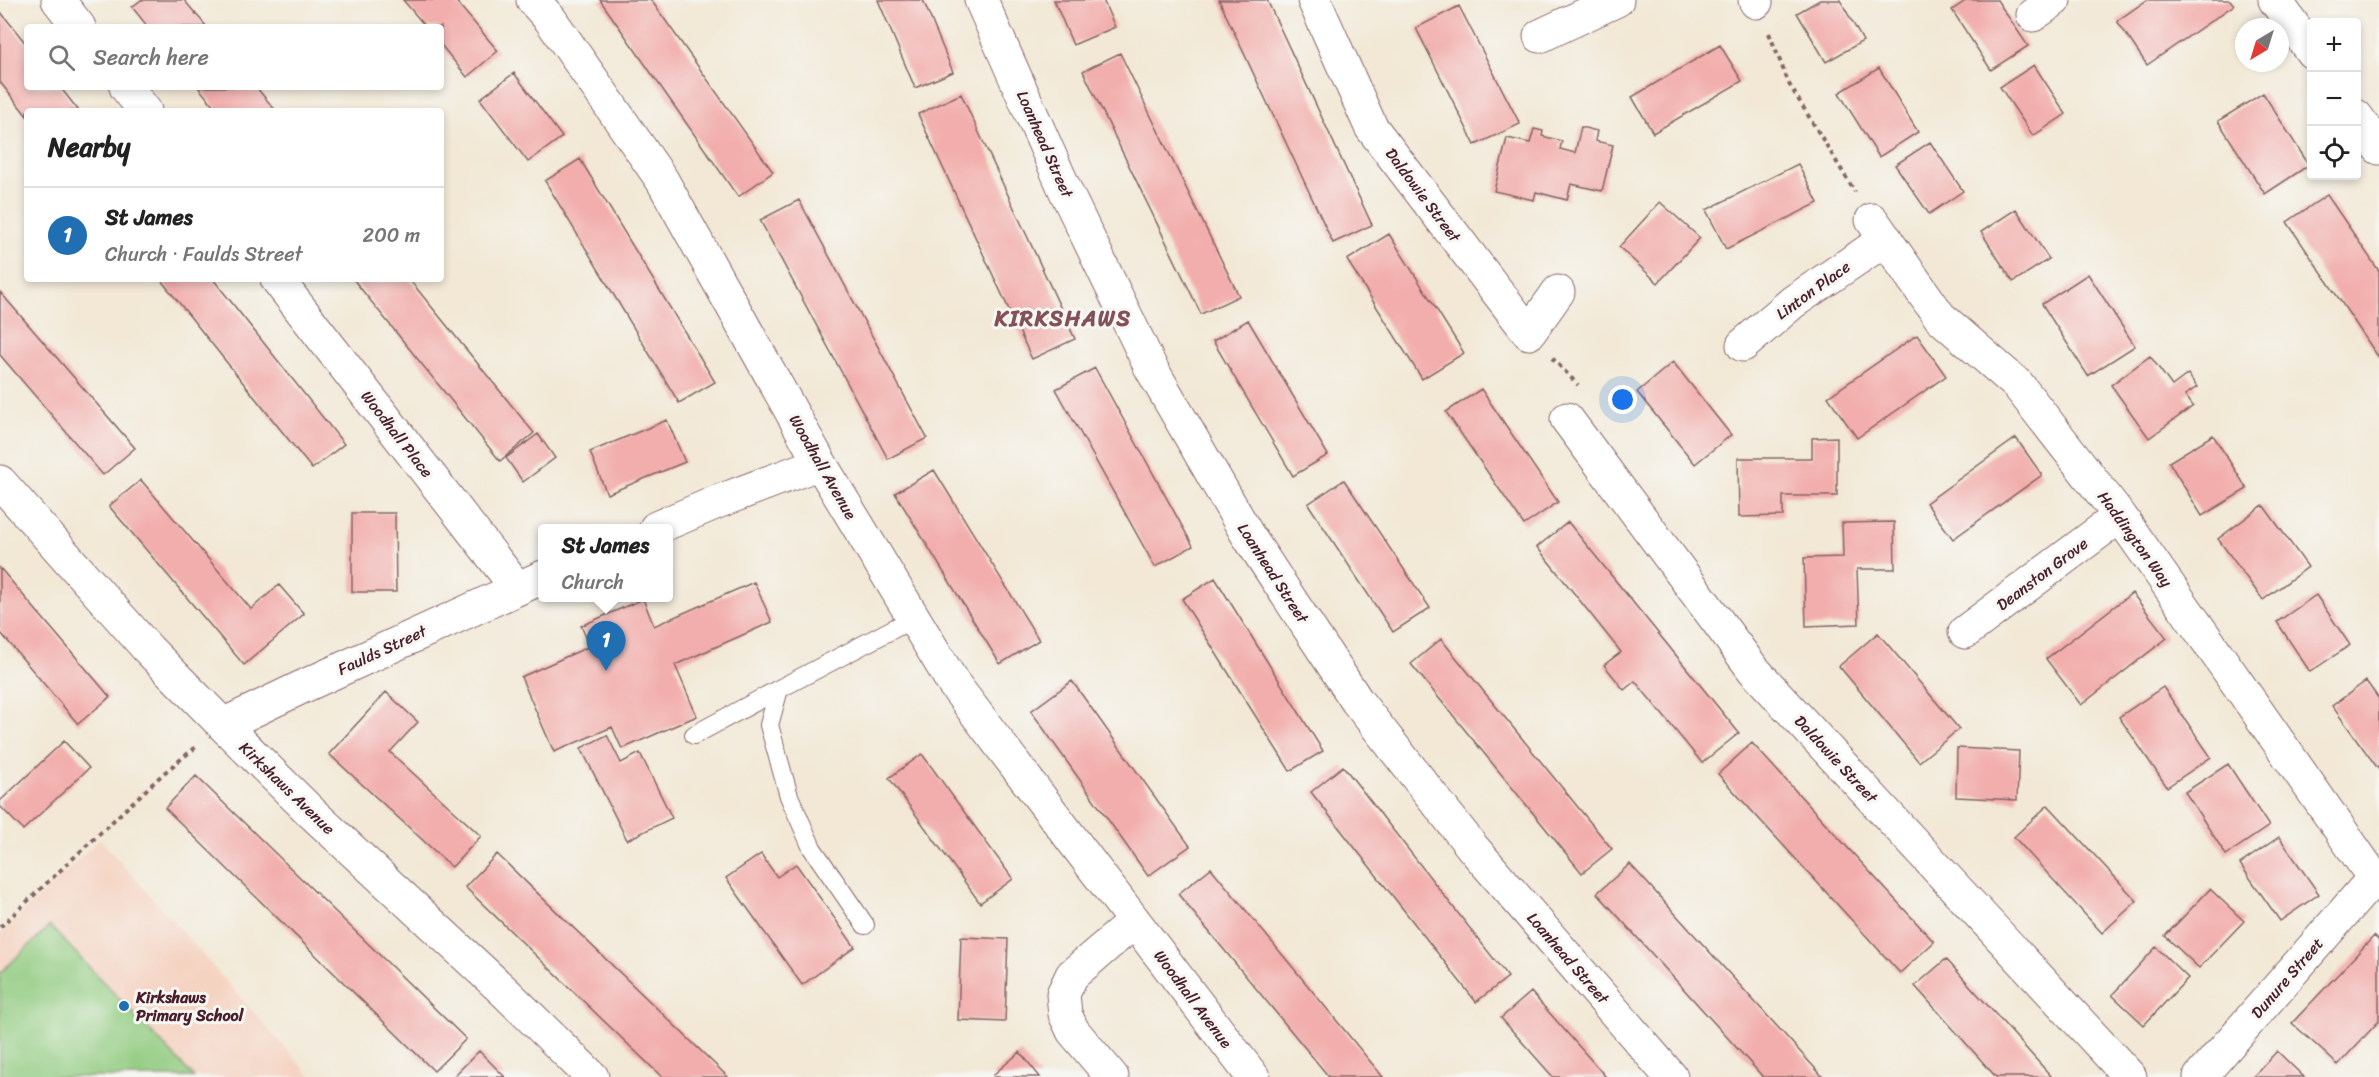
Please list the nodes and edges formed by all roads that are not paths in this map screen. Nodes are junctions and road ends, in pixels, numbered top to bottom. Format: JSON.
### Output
{"nodes":[{"id":1,"x":58,"y":0,"type":"edge"},
{"id":2,"x":533,"y":0,"type":"edge"},
{"id":3,"x":981,"y":0,"type":"edge"},
{"id":4,"x":1314,"y":0,"type":"edge"},
{"id":5,"x":1617,"y":0,"type":"edge"},
{"id":6,"x":2275,"y":0,"type":"edge"},
{"id":7,"x":77,"y":24,"type":"edge"},
{"id":8,"x":1540,"y":36,"type":"dead end"},
{"id":9,"x":2307,"y":45,"type":"edge"},
{"id":10,"x":128,"y":90,"type":"edge"},
{"id":11,"x":143,"y":108,"type":"edge"},
{"id":12,"x":2361,"y":123,"type":"edge"},
{"id":13,"x":2379,"y":148,"type":"edge"},
{"id":14,"x":1879,"y":230,"type":"joint"},
{"id":15,"x":279,"y":282,"type":"edge"},
{"id":16,"x":1558,"y":292,"type":"dead end"},
{"id":17,"x":1743,"y":345,"type":"dead end"},
{"id":18,"x":1568,"y":419,"type":"road end"},
{"id":19,"x":820,"y":464,"type":"junction"},
{"id":20,"x":0,"y":483,"type":"edge"},
{"id":21,"x":2120,"y":516,"type":"junction"},
{"id":22,"x":665,"y":524,"type":"edge"},
{"id":23,"x":530,"y":583,"type":"edge"},
{"id":24,"x":914,"y":618,"type":"junction"},
{"id":25,"x":1965,"y":632,"type":"dead end"},
{"id":26,"x":779,"y":689,"type":"junction"},
{"id":27,"x":223,"y":725,"type":"junction"},
{"id":28,"x":694,"y":735,"type":"dead end"},
{"id":29,"x":2376,"y":882,"type":"edge"},
{"id":30,"x":1134,"y":922,"type":"junction"},
{"id":31,"x":865,"y":925,"type":"dead end"},
{"id":32,"x":592,"y":1077,"type":"edge"},
{"id":33,"x":1112,"y":1077,"type":"edge"},
{"id":34,"x":1252,"y":1077,"type":"edge"},
{"id":35,"x":1671,"y":1077,"type":"edge"},
{"id":36,"x":2130,"y":1077,"type":"edge"},
{"id":37,"x":2200,"y":1077,"type":"edge"}],
"edges":[{"from":1,"to":7,"type":"street"},
{"from":2,"to":19,"type":"street","name":"Woodhall Avenue"},
{"from":3,"to":35,"type":"street","name":"Loanhead Street"},
{"from":4,"to":16,"type":"street","name":"Daldowie Street"},
{"from":5,"to":8,"type":"street"},
{"from":6,"to":9,"type":"street"},
{"from":10,"to":11,"type":"street"},
{"from":12,"to":13,"type":"street"},
{"from":14,"to":17,"type":"street","name":"Linton Place"},
{"from":14,"to":21,"type":"street","name":"Haddington Way"},
{"from":15,"to":23,"type":"street","name":"Woodhall Place"},
{"from":18,"to":36,"type":"street","name":"Daldowie Street"},
{"from":19,"to":22,"type":"street"},
{"from":19,"to":24,"type":"street","name":"Woodhall Avenue"},
{"from":20,"to":27,"type":"street","name":"Kirkshaws Avenue"},
{"from":21,"to":25,"type":"street","name":"Deanston Grove"},
{"from":21,"to":29,"type":"street","name":"Haddington Way"},
{"from":23,"to":27,"type":"street","name":"Faulds Street"},
{"from":24,"to":26,"type":"lane"},
{"from":24,"to":30,"type":"street","name":"Woodhall Avenue"},
{"from":26,"to":28,"type":"lane"},
{"from":26,"to":31,"type":"lane"},
{"from":27,"to":32,"type":"street","name":"Kirkshaws Avenue"},
{"from":29,"to":37,"type":"street","name":"Dunure Street"},
{"from":30,"to":33,"type":"street"},
{"from":30,"to":34,"type":"street","name":"Woodhall Avenue"}]}
